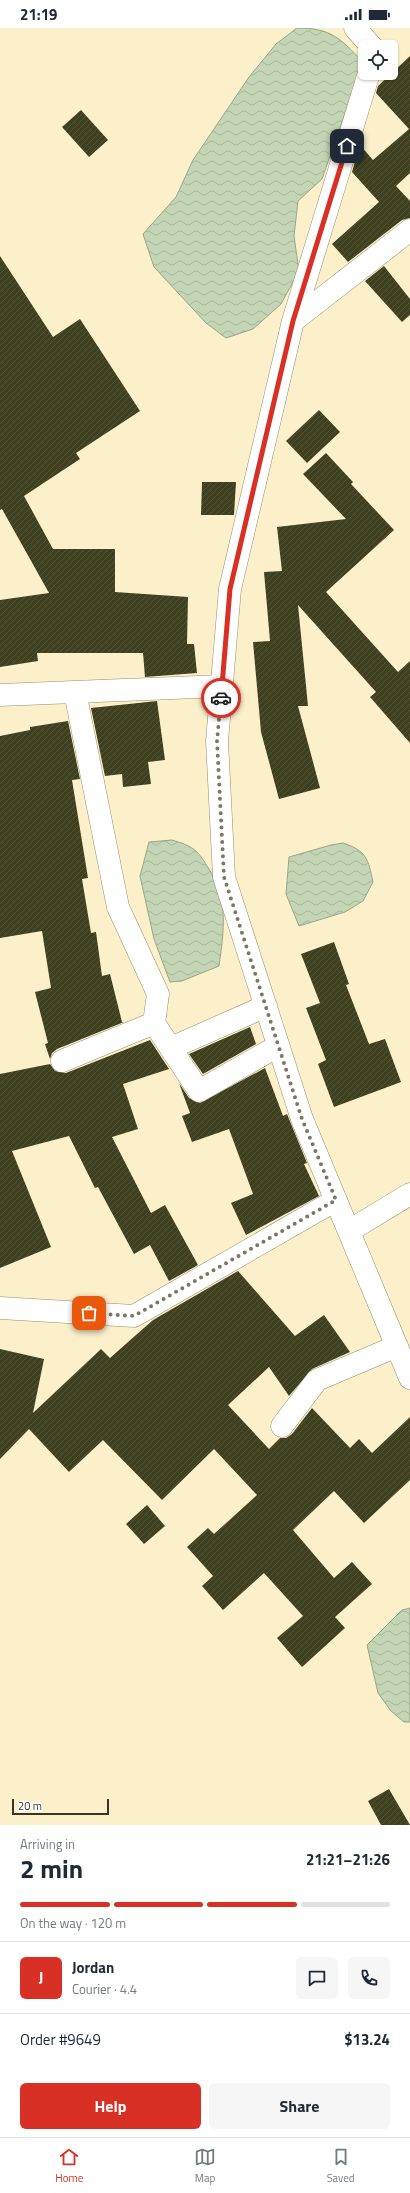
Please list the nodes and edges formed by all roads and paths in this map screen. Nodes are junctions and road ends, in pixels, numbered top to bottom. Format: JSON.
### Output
{"nodes":[{"id":1,"x":356,"y":28,"type":"edge"},
{"id":2,"x":366,"y":40,"type":"edge"},
{"id":3,"x":367,"y":80,"type":"edge"},
{"id":4,"x":410,"y":230,"type":"edge"},
{"id":5,"x":293,"y":321,"type":"junction"},
{"id":6,"x":222,"y":686,"type":"junction"},
{"id":7,"x":75,"y":692,"type":"junction"},
{"id":8,"x":0,"y":695,"type":"edge"},
{"id":9,"x":266,"y":1006,"type":"junction"},
{"id":10,"x":154,"y":1023,"type":"junction"},
{"id":11,"x":278,"y":1046,"type":"junction"},
{"id":12,"x":171,"y":1048,"type":"junction"},
{"id":13,"x":62,"y":1061,"type":"dead end"},
{"id":14,"x":410,"y":1194,"type":"edge"},
{"id":15,"x":336,"y":1200,"type":"junction"},
{"id":16,"x":349,"y":1231,"type":"junction"},
{"id":17,"x":0,"y":1308,"type":"edge"},
{"id":18,"x":397,"y":1346,"type":"junction"},
{"id":19,"x":410,"y":1378,"type":"edge"},
{"id":20,"x":282,"y":1426,"type":"dead end"}],
"edges":[{"from":1,"to":2,"type":"street"},
{"from":3,"to":5,"type":"street"},
{"from":4,"to":5,"type":"street"},
{"from":5,"to":6,"type":"street"},
{"from":6,"to":7,"type":"street"},
{"from":6,"to":9,"type":"street"},
{"from":7,"to":8,"type":"street"},
{"from":7,"to":10,"type":"street"},
{"from":9,"to":11,"type":"street"},
{"from":9,"to":12,"type":"street"},
{"from":10,"to":12,"type":"street"},
{"from":10,"to":13,"type":"street"},
{"from":11,"to":12,"type":"street"},
{"from":11,"to":15,"type":"street"},
{"from":14,"to":16,"type":"street"},
{"from":15,"to":16,"type":"street"},
{"from":15,"to":17,"type":"street"},
{"from":16,"to":18,"type":"street"},
{"from":18,"to":19,"type":"street"},
{"from":18,"to":20,"type":"street"}]}
